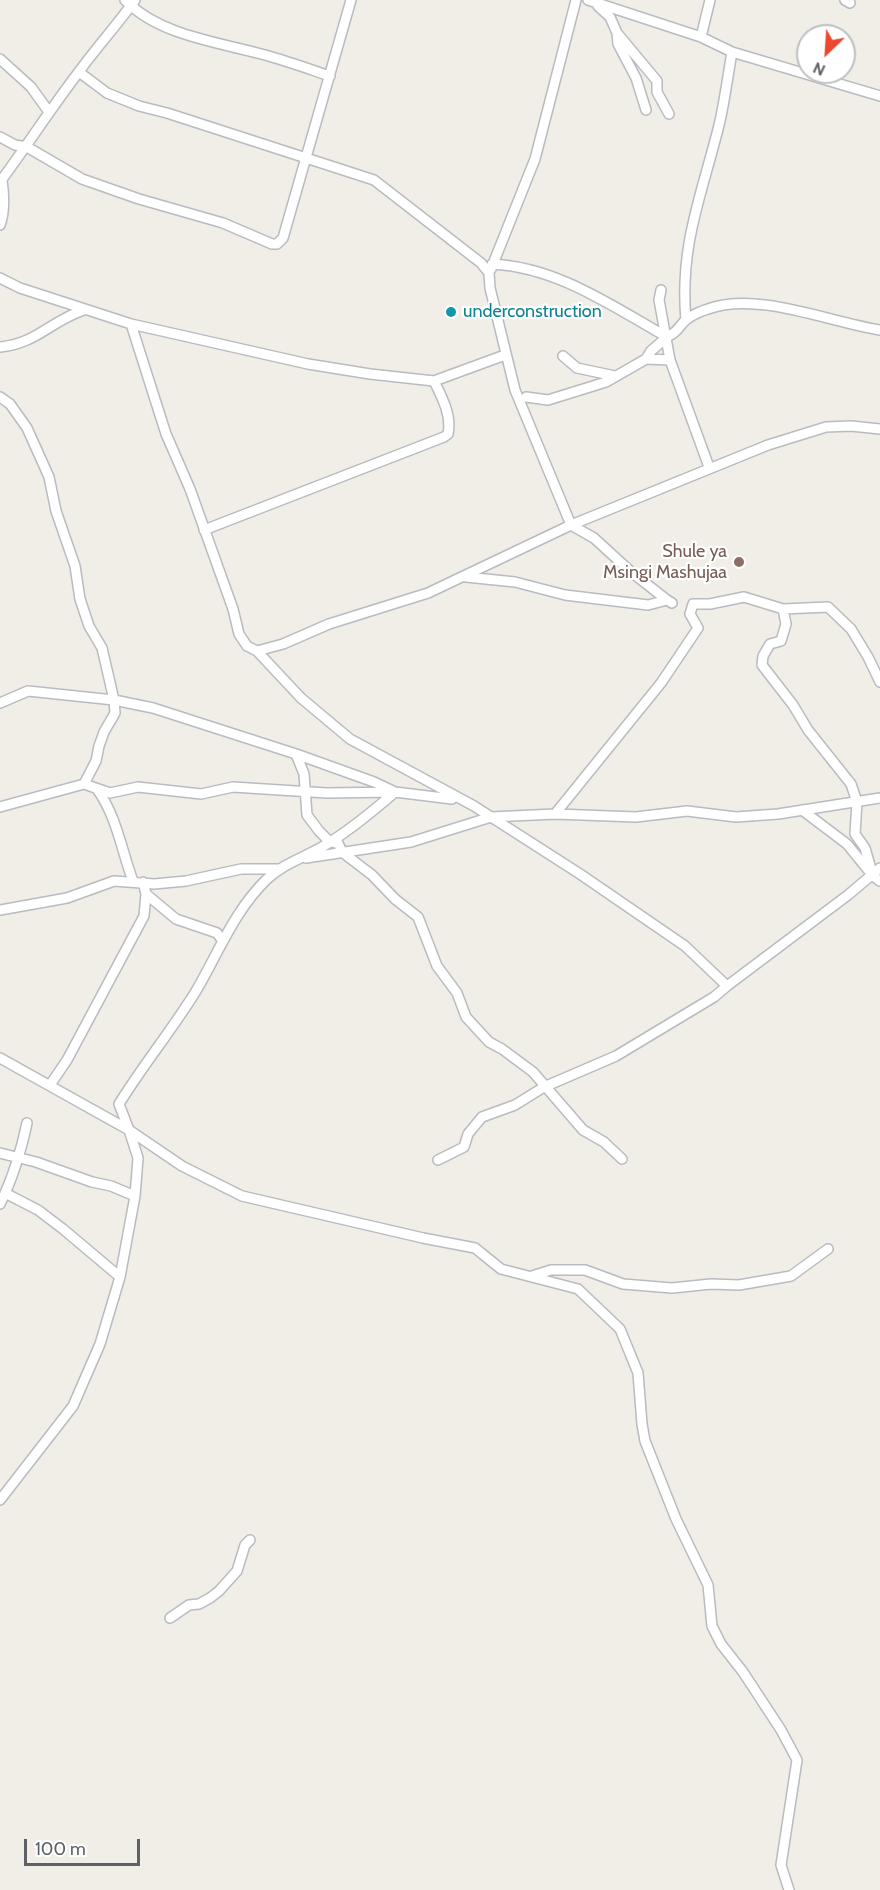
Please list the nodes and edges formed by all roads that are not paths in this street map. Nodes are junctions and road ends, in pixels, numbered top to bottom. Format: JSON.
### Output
{"nodes":[{"id":1,"x":351,"y":0,"type":"edge"},
{"id":2,"x":576,"y":0,"type":"edge"},
{"id":3,"x":710,"y":0,"type":"edge"},
{"id":4,"x":591,"y":1,"type":"edge"},
{"id":5,"x":130,"y":2,"type":"edge"},
{"id":6,"x":617,"y":33,"type":"junction"},
{"id":7,"x":701,"y":37,"type":"junction"},
{"id":8,"x":732,"y":52,"type":"junction"},
{"id":9,"x":0,"y":59,"type":"edge"},
{"id":10,"x":79,"y":72,"type":"junction"},
{"id":11,"x":330,"y":76,"type":"junction"},
{"id":12,"x":880,"y":96,"type":"edge"},
{"id":13,"x":646,"y":110,"type":"dead end"},
{"id":14,"x":49,"y":112,"type":"junction"},
{"id":15,"x":669,"y":114,"type":"dead end"},
{"id":16,"x":0,"y":137,"type":"edge"},
{"id":17,"x":27,"y":147,"type":"junction"},
{"id":18,"x":306,"y":157,"type":"junction"},
{"id":19,"x":1,"y":181,"type":"edge"},
{"id":20,"x":0,"y":225,"type":"edge"},
{"id":21,"x":491,"y":269,"type":"junction"},
{"id":22,"x":0,"y":278,"type":"edge"},
{"id":23,"x":661,"y":290,"type":"dead end"},
{"id":24,"x":84,"y":310,"type":"junction"},
{"id":25,"x":686,"y":320,"type":"junction"},
{"id":26,"x":131,"y":324,"type":"junction"},
{"id":27,"x":880,"y":330,"type":"edge"},
{"id":28,"x":667,"y":337,"type":"junction"},
{"id":29,"x":0,"y":347,"type":"edge"},
{"id":30,"x":505,"y":355,"type":"junction"},
{"id":31,"x":563,"y":356,"type":"dead end"},
{"id":32,"x":646,"y":359,"type":"junction"},
{"id":33,"x":670,"y":360,"type":"junction"},
{"id":34,"x":615,"y":376,"type":"junction"},
{"id":35,"x":434,"y":381,"type":"junction"},
{"id":36,"x":0,"y":397,"type":"edge"},
{"id":37,"x":526,"y":397,"type":"dead end"},
{"id":38,"x":880,"y":429,"type":"edge"},
{"id":39,"x":709,"y":467,"type":"junction"},
{"id":40,"x":571,"y":525,"type":"junction"},
{"id":41,"x":204,"y":530,"type":"junction"},
{"id":42,"x":463,"y":576,"type":"junction"},
{"id":43,"x":783,"y":609,"type":"junction"},
{"id":44,"x":257,"y":651,"type":"junction"},
{"id":45,"x":880,"y":682,"type":"edge"},
{"id":46,"x":114,"y":700,"type":"junction"},
{"id":47,"x":0,"y":703,"type":"edge"},
{"id":48,"x":296,"y":753,"type":"junction"},
{"id":49,"x":84,"y":784,"type":"junction"},
{"id":50,"x":97,"y":789,"type":"junction"},
{"id":51,"x":305,"y":792,"type":"junction"},
{"id":52,"x":395,"y":792,"type":"junction"},
{"id":53,"x":880,"y":798,"type":"edge"},
{"id":54,"x":460,"y":800,"type":"junction"},
{"id":55,"x":857,"y":802,"type":"junction"},
{"id":56,"x":0,"y":807,"type":"edge"},
{"id":57,"x":802,"y":810,"type":"junction"},
{"id":58,"x":555,"y":814,"type":"junction"},
{"id":59,"x":491,"y":817,"type":"junction"},
{"id":60,"x":330,"y":842,"type":"junction"},
{"id":61,"x":342,"y":852,"type":"junction"},
{"id":62,"x":298,"y":858,"type":"junction"},
{"id":63,"x":880,"y":868,"type":"edge"},
{"id":64,"x":278,"y":870,"type":"junction"},
{"id":65,"x":876,"y":878,"type":"edge"},
{"id":66,"x":138,"y":881,"type":"junction"},
{"id":67,"x":146,"y":894,"type":"junction"},
{"id":68,"x":0,"y":910,"type":"edge"},
{"id":69,"x":222,"y":940,"type":"junction"},
{"id":70,"x":727,"y":986,"type":"junction"},
{"id":71,"x":0,"y":1058,"type":"edge"},
{"id":72,"x":50,"y":1085,"type":"junction"},
{"id":73,"x":544,"y":1087,"type":"junction"},
{"id":74,"x":27,"y":1123,"type":"dead end"},
{"id":75,"x":129,"y":1130,"type":"junction"},
{"id":76,"x":0,"y":1153,"type":"edge"},
{"id":77,"x":19,"y":1158,"type":"junction"},
{"id":78,"x":622,"y":1159,"type":"dead end"},
{"id":79,"x":438,"y":1160,"type":"dead end"},
{"id":80,"x":5,"y":1193,"type":"junction"},
{"id":81,"x":135,"y":1196,"type":"junction"},
{"id":82,"x":0,"y":1204,"type":"edge"},
{"id":83,"x":828,"y":1249,"type":"dead end"},
{"id":84,"x":120,"y":1276,"type":"junction"},
{"id":85,"x":531,"y":1277,"type":"junction"},
{"id":86,"x":0,"y":1500,"type":"edge"},
{"id":87,"x":250,"y":1540,"type":"dead end"},
{"id":88,"x":170,"y":1618,"type":"dead end"},
{"id":89,"x":789,"y":1890,"type":"edge"}],
"edges":[{"from":1,"to":11,"type":"street"},
{"from":2,"to":21,"type":"street"},
{"from":3,"to":7,"type":"street"},
{"from":4,"to":6,"type":"street"},
{"from":4,"to":7,"type":"street"},
{"from":5,"to":10,"type":"street"},
{"from":5,"to":11,"type":"street"},
{"from":6,"to":13,"type":"street"},
{"from":6,"to":15,"type":"street"},
{"from":7,"to":8,"type":"street"},
{"from":8,"to":12,"type":"street"},
{"from":8,"to":25,"type":"street"},
{"from":9,"to":14,"type":"street"},
{"from":10,"to":14,"type":"street"},
{"from":10,"to":18,"type":"street"},
{"from":11,"to":18,"type":"street"},
{"from":14,"to":17,"type":"street"},
{"from":16,"to":17,"type":"street"},
{"from":17,"to":18,"type":"street"},
{"from":17,"to":19,"type":"street"},
{"from":18,"to":21,"type":"street"},
{"from":19,"to":20,"type":"street"},
{"from":21,"to":28,"type":"street"},
{"from":21,"to":30,"type":"street"},
{"from":22,"to":24,"type":"street"},
{"from":23,"to":28,"type":"street"},
{"from":24,"to":26,"type":"street"},
{"from":24,"to":29,"type":"street"},
{"from":25,"to":27,"type":"street"},
{"from":25,"to":28,"type":"street"},
{"from":26,"to":35,"type":"street"},
{"from":26,"to":41,"type":"street"},
{"from":28,"to":32,"type":"street"},
{"from":28,"to":33,"type":"street"},
{"from":30,"to":35,"type":"street"},
{"from":30,"to":40,"type":"street"},
{"from":31,"to":34,"type":"street"},
{"from":32,"to":33,"type":"street"},
{"from":32,"to":34,"type":"street"},
{"from":33,"to":39,"type":"street"},
{"from":34,"to":37,"type":"street"},
{"from":35,"to":41,"type":"street"},
{"from":36,"to":46,"type":"street"},
{"from":38,"to":39,"type":"street"},
{"from":39,"to":40,"type":"street"},
{"from":40,"to":42,"type":"street"},
{"from":40,"to":42,"type":"street"},
{"from":41,"to":44,"type":"street"},
{"from":42,"to":44,"type":"street"},
{"from":43,"to":45,"type":"street"},
{"from":43,"to":55,"type":"street"},
{"from":43,"to":58,"type":"street"},
{"from":44,"to":54,"type":"street"},
{"from":46,"to":47,"type":"street"},
{"from":46,"to":48,"type":"street"},
{"from":46,"to":49,"type":"street"},
{"from":48,"to":51,"type":"street"},
{"from":48,"to":52,"type":"street"},
{"from":49,"to":50,"type":"street"},
{"from":49,"to":56,"type":"street"},
{"from":50,"to":51,"type":"street"},
{"from":50,"to":66,"type":"street"},
{"from":51,"to":52,"type":"street"},
{"from":51,"to":60,"type":"street"},
{"from":52,"to":54,"type":"street"},
{"from":52,"to":60,"type":"street"},
{"from":53,"to":55,"type":"street"},
{"from":54,"to":59,"type":"street"},
{"from":55,"to":57,"type":"street"},
{"from":55,"to":65,"type":"street"},
{"from":57,"to":58,"type":"street"},
{"from":57,"to":65,"type":"street"},
{"from":58,"to":59,"type":"street"},
{"from":59,"to":61,"type":"street"},
{"from":59,"to":70,"type":"street"},
{"from":60,"to":61,"type":"street"},
{"from":60,"to":62,"type":"street"},
{"from":61,"to":62,"type":"street"},
{"from":61,"to":73,"type":"street"},
{"from":62,"to":64,"type":"street"},
{"from":63,"to":65,"type":"street"},
{"from":64,"to":66,"type":"street"},
{"from":64,"to":69,"type":"street"},
{"from":65,"to":70,"type":"street"},
{"from":66,"to":67,"type":"street"},
{"from":66,"to":68,"type":"street"},
{"from":67,"to":69,"type":"street"},
{"from":67,"to":72,"type":"street"},
{"from":69,"to":75,"type":"street"},
{"from":70,"to":73,"type":"street"},
{"from":71,"to":72,"type":"street"},
{"from":72,"to":75,"type":"street"},
{"from":73,"to":78,"type":"street"},
{"from":73,"to":79,"type":"street"},
{"from":74,"to":77,"type":"street"},
{"from":75,"to":81,"type":"street"},
{"from":75,"to":85,"type":"street"},
{"from":76,"to":77,"type":"street"},
{"from":77,"to":80,"type":"street"},
{"from":77,"to":81,"type":"street"},
{"from":80,"to":82,"type":"street"},
{"from":80,"to":84,"type":"street"},
{"from":81,"to":84,"type":"street"},
{"from":83,"to":85,"type":"street"},
{"from":84,"to":86,"type":"street"},
{"from":85,"to":89,"type":"street"},
{"from":87,"to":88,"type":"street"}]}
